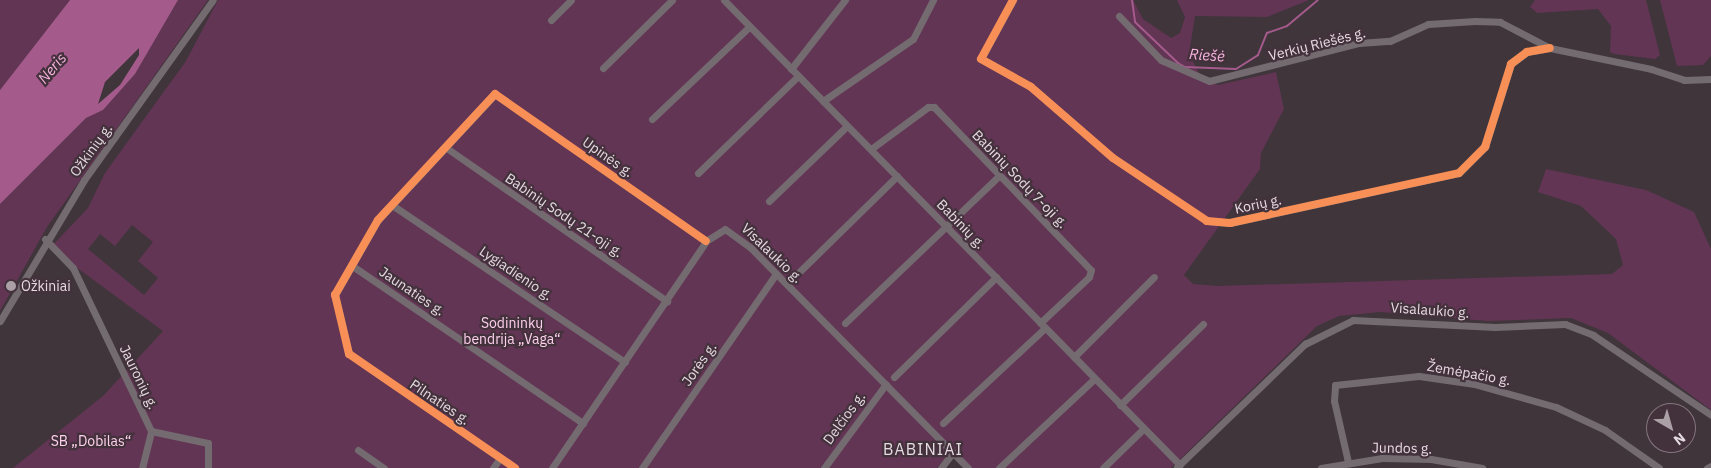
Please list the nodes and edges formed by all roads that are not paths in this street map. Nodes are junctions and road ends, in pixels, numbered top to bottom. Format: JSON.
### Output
{"nodes":[{"id":1,"x":213,"y":0,"type":"edge"},
{"id":2,"x":571,"y":0,"type":"edge"},
{"id":3,"x":672,"y":0,"type":"edge"},
{"id":4,"x":724,"y":0,"type":"edge"},
{"id":5,"x":845,"y":0,"type":"edge"},
{"id":6,"x":933,"y":0,"type":"edge"},
{"id":7,"x":1013,"y":0,"type":"edge"},
{"id":8,"x":1120,"y":16,"type":"dead end"},
{"id":9,"x":551,"y":20,"type":"dead end"},
{"id":10,"x":749,"y":27,"type":"junction"},
{"id":11,"x":1550,"y":48,"type":"junction"},
{"id":12,"x":603,"y":68,"type":"dead end"},
{"id":13,"x":791,"y":70,"type":"junction"},
{"id":14,"x":798,"y":76,"type":"junction"},
{"id":15,"x":1711,"y":79,"type":"edge"},
{"id":16,"x":823,"y":101,"type":"junction"},
{"id":17,"x":652,"y":120,"type":"dead end"},
{"id":18,"x":847,"y":126,"type":"junction"},
{"id":19,"x":448,"y":149,"type":"junction"},
{"id":20,"x":871,"y":149,"type":"junction"},
{"id":21,"x":698,"y":173,"type":"dead end"},
{"id":22,"x":897,"y":176,"type":"junction"},
{"id":23,"x":999,"y":176,"type":"junction"},
{"id":24,"x":769,"y":201,"type":"dead end"},
{"id":25,"x":392,"y":205,"type":"junction"},
{"id":26,"x":946,"y":226,"type":"junction"},
{"id":27,"x":45,"y":239,"type":"junction"},
{"id":28,"x":706,"y":241,"type":"junction"},
{"id":29,"x":351,"y":265,"type":"junction"},
{"id":30,"x":776,"y":274,"type":"junction"},
{"id":31,"x":797,"y":274,"type":"dead end"},
{"id":32,"x":996,"y":277,"type":"junction"},
{"id":33,"x":1154,"y":277,"type":"dead end"},
{"id":34,"x":667,"y":301,"type":"junction"},
{"id":35,"x":0,"y":321,"type":"edge"},
{"id":36,"x":845,"y":323,"type":"dead end"},
{"id":37,"x":1203,"y":324,"type":"dead end"},
{"id":38,"x":1042,"y":326,"type":"junction"},
{"id":39,"x":1074,"y":357,"type":"junction"},
{"id":40,"x":625,"y":362,"type":"junction"},
{"id":41,"x":894,"y":377,"type":"dead end"},
{"id":42,"x":1094,"y":379,"type":"junction"},
{"id":43,"x":886,"y":384,"type":"junction"},
{"id":44,"x":1120,"y":405,"type":"junction"},
{"id":45,"x":1711,"y":415,"type":"edge"},
{"id":46,"x":583,"y":423,"type":"junction"},
{"id":47,"x":943,"y":423,"type":"dead end"},
{"id":48,"x":1144,"y":429,"type":"junction"},
{"id":49,"x":151,"y":431,"type":"junction"},
{"id":50,"x":358,"y":450,"type":"dead end"},
{"id":51,"x":953,"y":452,"type":"junction"},
{"id":52,"x":500,"y":458,"type":"junction"},
{"id":53,"x":1348,"y":462,"type":"junction"},
{"id":54,"x":1178,"y":466,"type":"edge"},
{"id":55,"x":1711,"y":466,"type":"edge"},
{"id":56,"x":142,"y":468,"type":"edge"},
{"id":57,"x":208,"y":468,"type":"edge"},
{"id":58,"x":384,"y":468,"type":"edge"},
{"id":59,"x":493,"y":468,"type":"edge"},
{"id":60,"x":515,"y":468,"type":"edge"},
{"id":61,"x":552,"y":468,"type":"edge"},
{"id":62,"x":642,"y":468,"type":"edge"},
{"id":63,"x":824,"y":468,"type":"edge"},
{"id":64,"x":941,"y":468,"type":"edge"},
{"id":65,"x":968,"y":468,"type":"edge"},
{"id":66,"x":999,"y":468,"type":"edge"},
{"id":67,"x":1104,"y":468,"type":"edge"},
{"id":68,"x":1321,"y":468,"type":"edge"},
{"id":69,"x":1482,"y":468,"type":"edge"},
{"id":70,"x":1659,"y":468,"type":"edge"},
{"id":71,"x":1707,"y":468,"type":"edge"}],
"edges":[{"from":1,"to":27,"type":"street","name":"Ožkinių g."},
{"from":2,"to":9,"type":"street"},
{"from":3,"to":12,"type":"street"},
{"from":4,"to":10,"type":"street","name":"Babinių g."},
{"from":5,"to":13,"type":"street"},
{"from":6,"to":16,"type":"street"},
{"from":7,"to":11,"type":"street","name":"Korių g."},
{"from":8,"to":11,"type":"street","name":"Verkių Riešės g."},
{"from":10,"to":13,"type":"street","name":"Babinių g."},
{"from":10,"to":17,"type":"street"},
{"from":11,"to":15,"type":"street","name":"Verkių Riešės g."},
{"from":13,"to":14,"type":"street","name":"Babinių g."},
{"from":14,"to":16,"type":"street","name":"Babinių g."},
{"from":14,"to":21,"type":"street"},
{"from":16,"to":18,"type":"street","name":"Babinių g."},
{"from":18,"to":20,"type":"street","name":"Babinių g."},
{"from":18,"to":24,"type":"street"},
{"from":19,"to":25,"type":"street"},
{"from":19,"to":28,"type":"street","name":"Upinės g."},
{"from":19,"to":34,"type":"street","name":"Babinių Sodų 21-oji g."},
{"from":20,"to":22,"type":"street","name":"Babinių g."},
{"from":20,"to":23,"type":"street","name":"Babinių Sodų 7-oji g."},
{"from":22,"to":26,"type":"street","name":"Babinių g."},
{"from":22,"to":31,"type":"street"},
{"from":23,"to":26,"type":"street"},
{"from":23,"to":38,"type":"street","name":"Babinių Sodų 7-oji g."},
{"from":25,"to":29,"type":"street"},
{"from":25,"to":40,"type":"street","name":"Lygiadienio g."},
{"from":26,"to":32,"type":"street","name":"Babinių g."},
{"from":26,"to":36,"type":"street"},
{"from":27,"to":35,"type":"street","name":"Ožkinių g."},
{"from":27,"to":49,"type":"street","name":"Jauronių g."},
{"from":28,"to":30,"type":"street","name":"Visalaukio g."},
{"from":28,"to":34,"type":"street","name":"Visalaukio g."},
{"from":29,"to":46,"type":"street","name":"Jaunaties g."},
{"from":29,"to":52,"type":"street","name":"Pilnaties g."},
{"from":30,"to":43,"type":"street","name":"Visalaukio g."},
{"from":30,"to":62,"type":"street","name":"Jorės g."},
{"from":32,"to":38,"type":"street","name":"Babinių g."},
{"from":32,"to":41,"type":"street"},
{"from":33,"to":39,"type":"street"},
{"from":34,"to":40,"type":"street","name":"Visalaukio g."},
{"from":37,"to":44,"type":"street"},
{"from":38,"to":39,"type":"street","name":"Babinių g."},
{"from":38,"to":47,"type":"street"},
{"from":39,"to":42,"type":"street","name":"Babinių g."},
{"from":40,"to":46,"type":"street","name":"Visalaukio g."},
{"from":42,"to":44,"type":"street","name":"Babinių g."},
{"from":42,"to":66,"type":"street"},
{"from":43,"to":51,"type":"street","name":"Visalaukio g."},
{"from":43,"to":63,"type":"street","name":"Delčios g."},
{"from":44,"to":48,"type":"street","name":"Babinių g."},
{"from":45,"to":54,"type":"street","name":"Visalaukio g."},
{"from":46,"to":61,"type":"street","name":"Visalaukio g."},
{"from":48,"to":54,"type":"street","name":"Babinių g."},
{"from":48,"to":67,"type":"street"},
{"from":49,"to":56,"type":"street"},
{"from":49,"to":57,"type":"street","name":"Jauronių g."},
{"from":50,"to":58,"type":"street"},
{"from":51,"to":64,"type":"street"},
{"from":51,"to":65,"type":"street","name":"Visalaukio g."},
{"from":52,"to":59,"type":"street"},
{"from":52,"to":60,"type":"street","name":"Pilnaties g."},
{"from":53,"to":68,"type":"street","name":"Jundos g."},
{"from":53,"to":69,"type":"street","name":"Jundos g."},
{"from":53,"to":70,"type":"street","name":"Žemėpačio g."},
{"from":55,"to":71,"type":"street"}]}
